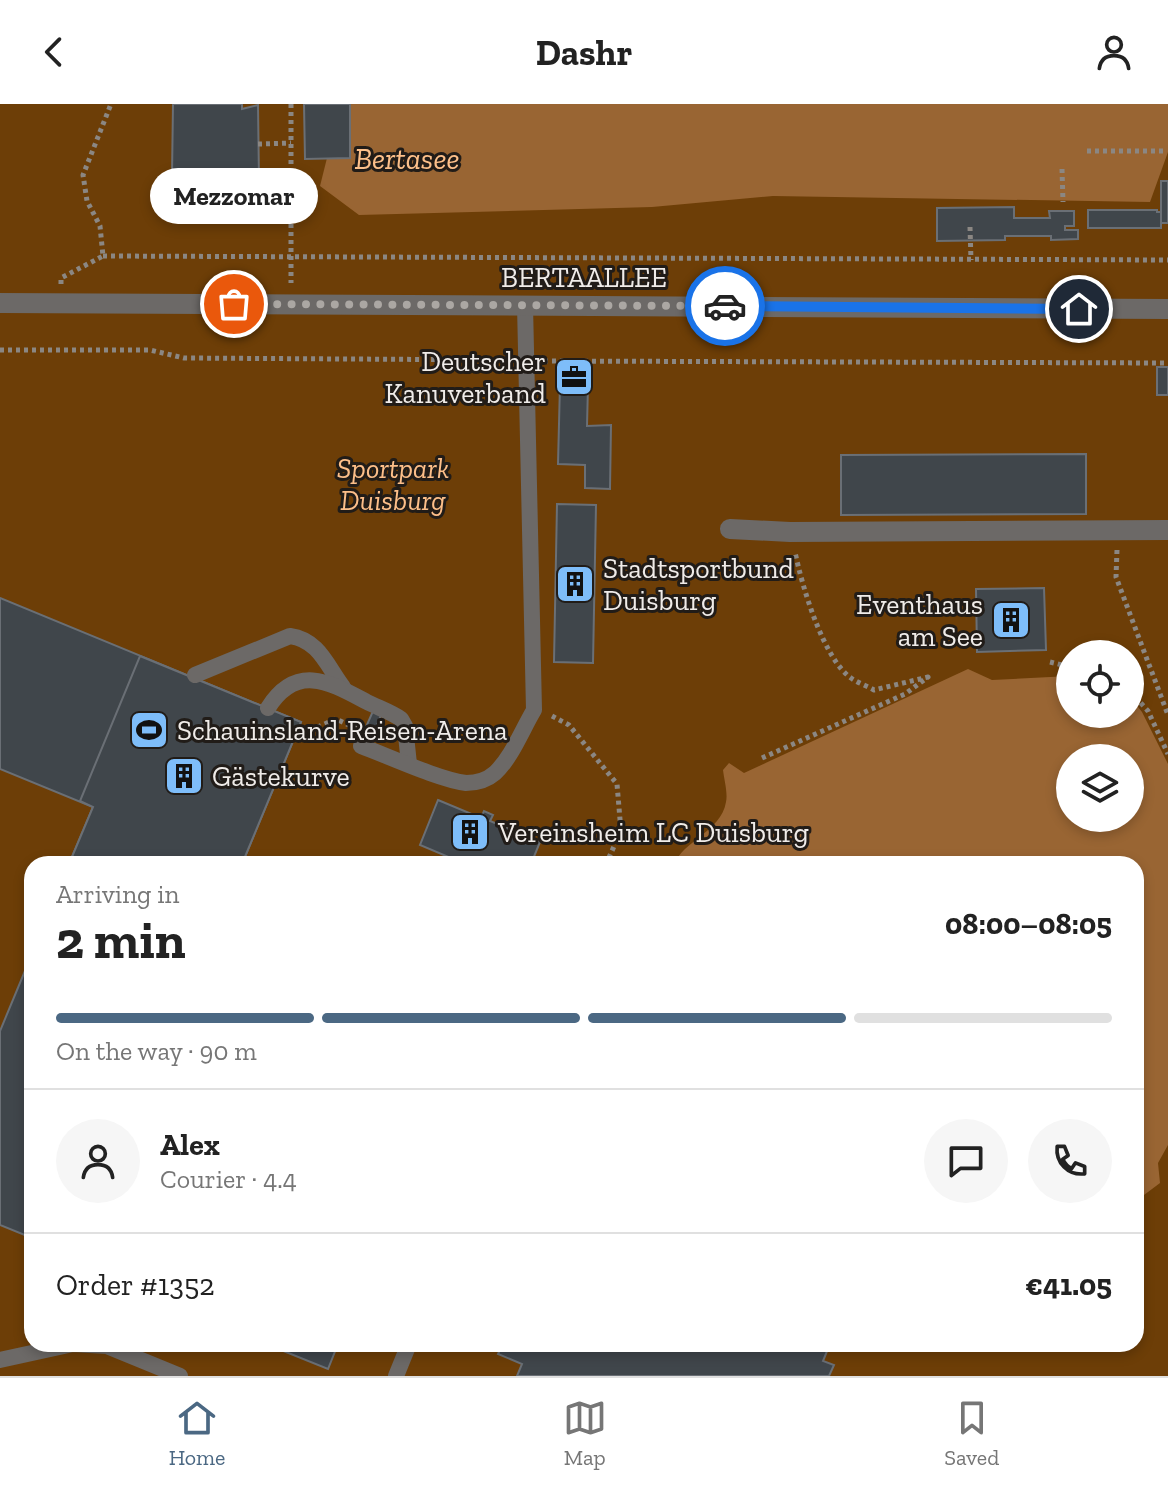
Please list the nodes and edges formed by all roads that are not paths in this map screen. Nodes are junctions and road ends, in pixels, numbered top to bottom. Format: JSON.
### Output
{"nodes":[{"id":1,"x":0,"y":303,"type":"edge"},
{"id":2,"x":525,"y":305,"type":"junction"},
{"id":3,"x":1168,"y":309,"type":"edge"},
{"id":4,"x":730,"y":529,"type":"dead end"},
{"id":5,"x":1168,"y":530,"type":"edge"},
{"id":6,"x":195,"y":675,"type":"dead end"},
{"id":7,"x":343,"y":687,"type":"junction"},
{"id":8,"x":268,"y":708,"type":"dead end"},
{"id":9,"x":361,"y":746,"type":"dead end"},
{"id":10,"x":409,"y":764,"type":"junction"},
{"id":11,"x":36,"y":1352,"type":"edge"},
{"id":12,"x":122,"y":1352,"type":"edge"},
{"id":13,"x":406,"y":1352,"type":"edge"},
{"id":14,"x":0,"y":1360,"type":"edge"},
{"id":15,"x":180,"y":1376,"type":"edge"},
{"id":16,"x":396,"y":1376,"type":"edge"}],
"edges":[{"from":1,"to":2,"type":"street","name":"BERTAALLEE"},
{"from":2,"to":3,"type":"street","name":"BERTAALLEE"},
{"from":2,"to":10,"type":"lane"},
{"from":4,"to":5,"type":"street"},
{"from":6,"to":7,"type":"lane"},
{"from":7,"to":8,"type":"lane"},
{"from":7,"to":10,"type":"lane"},
{"from":9,"to":10,"type":"lane"},
{"from":11,"to":14,"type":"lane"},
{"from":12,"to":15,"type":"lane"},
{"from":13,"to":16,"type":"lane"}]}
